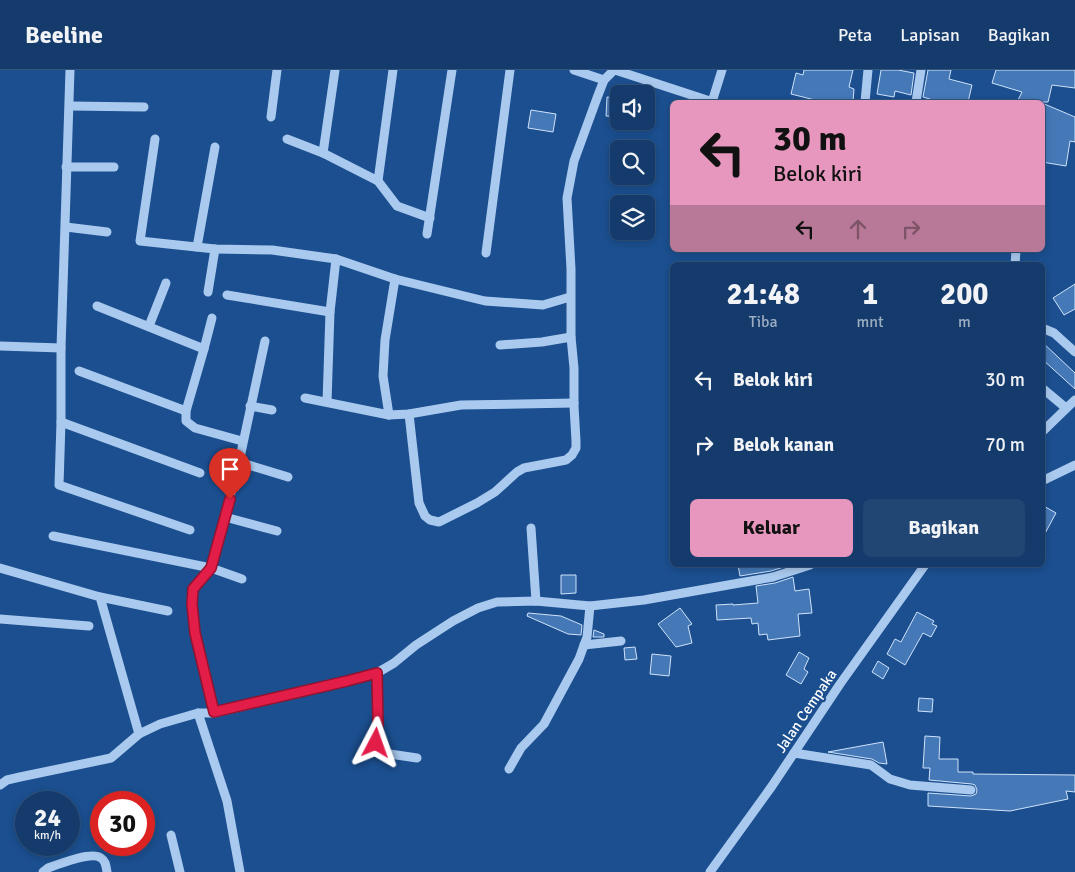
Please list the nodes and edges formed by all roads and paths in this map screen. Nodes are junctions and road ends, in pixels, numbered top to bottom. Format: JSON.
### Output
{"nodes":[{"id":1,"x":70,"y":70,"type":"edge"},
{"id":2,"x":277,"y":70,"type":"edge"},
{"id":3,"x":334,"y":70,"type":"edge"},
{"id":4,"x":393,"y":70,"type":"edge"},
{"id":5,"x":452,"y":70,"type":"edge"},
{"id":6,"x":510,"y":70,"type":"edge"},
{"id":7,"x":574,"y":70,"type":"edge"},
{"id":8,"x":615,"y":70,"type":"edge"},
{"id":9,"x":722,"y":70,"type":"edge"},
{"id":10,"x":868,"y":70,"type":"edge"},
{"id":11,"x":921,"y":70,"type":"edge"},
{"id":12,"x":604,"y":80,"type":"junction"},
{"id":13,"x":707,"y":100,"type":"edge"},
{"id":14,"x":714,"y":100,"type":"edge"},
{"id":15,"x":865,"y":100,"type":"edge"},
{"id":16,"x":916,"y":100,"type":"edge"},
{"id":17,"x":70,"y":106,"type":"junction"},
{"id":18,"x":144,"y":107,"type":"dead end"},
{"id":19,"x":271,"y":117,"type":"dead end"},
{"id":20,"x":287,"y":138,"type":"dead end"},
{"id":21,"x":155,"y":139,"type":"dead end"},
{"id":22,"x":215,"y":147,"type":"dead end"},
{"id":23,"x":322,"y":153,"type":"junction"},
{"id":24,"x":66,"y":167,"type":"junction"},
{"id":25,"x":114,"y":167,"type":"dead end"},
{"id":26,"x":378,"y":181,"type":"junction"},
{"id":27,"x":430,"y":218,"type":"junction"},
{"id":28,"x":66,"y":226,"type":"junction"},
{"id":29,"x":107,"y":232,"type":"dead end"},
{"id":30,"x":427,"y":234,"type":"dead end"},
{"id":31,"x":197,"y":247,"type":"junction"},
{"id":32,"x":214,"y":249,"type":"junction"},
{"id":33,"x":486,"y":253,"type":"dead end"},
{"id":34,"x":336,"y":259,"type":"junction"},
{"id":35,"x":395,"y":279,"type":"junction"},
{"id":36,"x":166,"y":283,"type":"dead end"},
{"id":37,"x":208,"y":292,"type":"dead end"},
{"id":38,"x":227,"y":295,"type":"dead end"},
{"id":39,"x":570,"y":297,"type":"junction"},
{"id":40,"x":97,"y":306,"type":"dead end"},
{"id":41,"x":330,"y":312,"type":"junction"},
{"id":42,"x":212,"y":318,"type":"dead end"},
{"id":43,"x":149,"y":326,"type":"junction"},
{"id":44,"x":1045,"y":329,"type":"edge"},
{"id":45,"x":571,"y":337,"type":"junction"},
{"id":46,"x":265,"y":341,"type":"dead end"},
{"id":47,"x":500,"y":345,"type":"dead end"},
{"id":48,"x":0,"y":346,"type":"edge"},
{"id":49,"x":60,"y":348,"type":"junction"},
{"id":50,"x":204,"y":349,"type":"junction"},
{"id":51,"x":1075,"y":352,"type":"edge"},
{"id":52,"x":79,"y":371,"type":"dead end"},
{"id":53,"x":1045,"y":390,"type":"edge"},
{"id":54,"x":305,"y":398,"type":"dead end"},
{"id":55,"x":1075,"y":400,"type":"edge"},
{"id":56,"x":327,"y":402,"type":"junction"},
{"id":57,"x":574,"y":403,"type":"junction"},
{"id":58,"x":250,"y":406,"type":"junction"},
{"id":59,"x":1066,"y":408,"type":"junction"},
{"id":60,"x":272,"y":410,"type":"dead end"},
{"id":61,"x":186,"y":411,"type":"junction"},
{"id":62,"x":409,"y":414,"type":"junction"},
{"id":63,"x":389,"y":415,"type":"junction"},
{"id":64,"x":61,"y":422,"type":"junction"},
{"id":65,"x":1045,"y":429,"type":"edge"},
{"id":66,"x":242,"y":441,"type":"junction"},
{"id":67,"x":239,"y":462,"type":"junction"},
{"id":68,"x":1075,"y":466,"type":"edge"},
{"id":69,"x":200,"y":472,"type":"dead end"},
{"id":70,"x":288,"y":477,"type":"dead end"},
{"id":71,"x":1045,"y":479,"type":"edge"},
{"id":72,"x":225,"y":517,"type":"junction"},
{"id":73,"x":531,"y":528,"type":"dead end"},
{"id":74,"x":190,"y":530,"type":"dead end"},
{"id":75,"x":277,"y":531,"type":"dead end"},
{"id":76,"x":53,"y":536,"type":"dead end"},
{"id":77,"x":804,"y":567,"type":"edge"},
{"id":78,"x":923,"y":567,"type":"edge"},
{"id":79,"x":0,"y":568,"type":"edge"},
{"id":80,"x":211,"y":568,"type":"junction"},
{"id":81,"x":242,"y":579,"type":"dead end"},
{"id":82,"x":100,"y":597,"type":"junction"},
{"id":83,"x":536,"y":601,"type":"junction"},
{"id":84,"x":590,"y":606,"type":"junction"},
{"id":85,"x":168,"y":611,"type":"dead end"},
{"id":86,"x":0,"y":619,"type":"edge"},
{"id":87,"x":89,"y":626,"type":"dead end"},
{"id":88,"x":621,"y":641,"type":"dead end"},
{"id":89,"x":584,"y":645,"type":"junction"},
{"id":90,"x":377,"y":673,"type":"junction"},
{"id":91,"x":214,"y":712,"type":"junction"},
{"id":92,"x":198,"y":713,"type":"junction"},
{"id":93,"x":139,"y":734,"type":"junction"},
{"id":94,"x":794,"y":753,"type":"junction"},
{"id":95,"x":417,"y":758,"type":"dead end"},
{"id":96,"x":509,"y":770,"type":"dead end"},
{"id":97,"x":0,"y":785,"type":"edge"},
{"id":98,"x":971,"y":790,"type":"dead end"},
{"id":99,"x":171,"y":835,"type":"dead end"},
{"id":100,"x":43,"y":872,"type":"edge"},
{"id":101,"x":107,"y":872,"type":"edge"},
{"id":102,"x":180,"y":872,"type":"edge"},
{"id":103,"x":240,"y":872,"type":"edge"},
{"id":104,"x":710,"y":872,"type":"edge"}],
"edges":[{"from":1,"to":17,"type":"street"},
{"from":2,"to":19,"type":"street"},
{"from":3,"to":23,"type":"street"},
{"from":4,"to":26,"type":"street"},
{"from":5,"to":27,"type":"street"},
{"from":6,"to":33,"type":"street"},
{"from":7,"to":12,"type":"street"},
{"from":8,"to":12,"type":"street"},
{"from":8,"to":13,"type":"street"},
{"from":9,"to":14,"type":"street"},
{"from":10,"to":15,"type":"street"},
{"from":11,"to":16,"type":"street"},
{"from":12,"to":39,"type":"street"},
{"from":17,"to":18,"type":"street"},
{"from":17,"to":24,"type":"street"},
{"from":20,"to":23,"type":"street"},
{"from":21,"to":31,"type":"street"},
{"from":22,"to":31,"type":"street"},
{"from":23,"to":26,"type":"street"},
{"from":24,"to":25,"type":"street"},
{"from":24,"to":28,"type":"street"},
{"from":26,"to":27,"type":"street"},
{"from":27,"to":30,"type":"street"},
{"from":28,"to":29,"type":"street"},
{"from":28,"to":49,"type":"street"},
{"from":31,"to":32,"type":"street"},
{"from":32,"to":34,"type":"street"},
{"from":32,"to":37,"type":"street"},
{"from":34,"to":35,"type":"street"},
{"from":34,"to":41,"type":"street"},
{"from":35,"to":39,"type":"street"},
{"from":35,"to":63,"type":"street"},
{"from":36,"to":43,"type":"street"},
{"from":38,"to":41,"type":"street"},
{"from":39,"to":45,"type":"street"},
{"from":40,"to":43,"type":"street"},
{"from":41,"to":56,"type":"street"},
{"from":42,"to":50,"type":"street"},
{"from":43,"to":50,"type":"street"},
{"from":44,"to":51,"type":"street"},
{"from":45,"to":47,"type":"street"},
{"from":45,"to":57,"type":"street"},
{"from":46,"to":58,"type":"street"},
{"from":48,"to":49,"type":"street"},
{"from":49,"to":64,"type":"street"},
{"from":50,"to":61,"type":"street"},
{"from":52,"to":61,"type":"street"},
{"from":53,"to":59,"type":"street"},
{"from":54,"to":56,"type":"street"},
{"from":55,"to":59,"type":"street"},
{"from":56,"to":63,"type":"street"},
{"from":57,"to":62,"type":"street"},
{"from":57,"to":62,"type":"street"},
{"from":58,"to":60,"type":"street"},
{"from":58,"to":66,"type":"street"},
{"from":59,"to":65,"type":"street"},
{"from":61,"to":66,"type":"street"},
{"from":62,"to":63,"type":"street"},
{"from":64,"to":69,"type":"street"},
{"from":64,"to":74,"type":"street"},
{"from":66,"to":67,"type":"street"},
{"from":67,"to":70,"type":"street"},
{"from":67,"to":72,"type":"street"},
{"from":68,"to":71,"type":"street"},
{"from":72,"to":75,"type":"street"},
{"from":72,"to":80,"type":"street"},
{"from":73,"to":83,"type":"street"},
{"from":76,"to":80,"type":"street"},
{"from":77,"to":84,"type":"street"},
{"from":78,"to":94,"type":"street","name":"Jalan Cempaka"},
{"from":79,"to":82,"type":"street"},
{"from":80,"to":81,"type":"street"},
{"from":80,"to":91,"type":"street"},
{"from":82,"to":85,"type":"street"},
{"from":82,"to":93,"type":"street"},
{"from":83,"to":84,"type":"street"},
{"from":83,"to":90,"type":"street"},
{"from":84,"to":89,"type":"street"},
{"from":86,"to":87,"type":"street"},
{"from":88,"to":89,"type":"street"},
{"from":89,"to":96,"type":"street"},
{"from":90,"to":91,"type":"street"},
{"from":90,"to":95,"type":"street"},
{"from":91,"to":92,"type":"street"},
{"from":92,"to":93,"type":"street"},
{"from":92,"to":103,"type":"street"},
{"from":93,"to":97,"type":"street"},
{"from":94,"to":98,"type":"street"},
{"from":94,"to":104,"type":"street","name":"Jalan Cempaka"},
{"from":99,"to":102,"type":"street"},
{"from":100,"to":101,"type":"street"}]}
